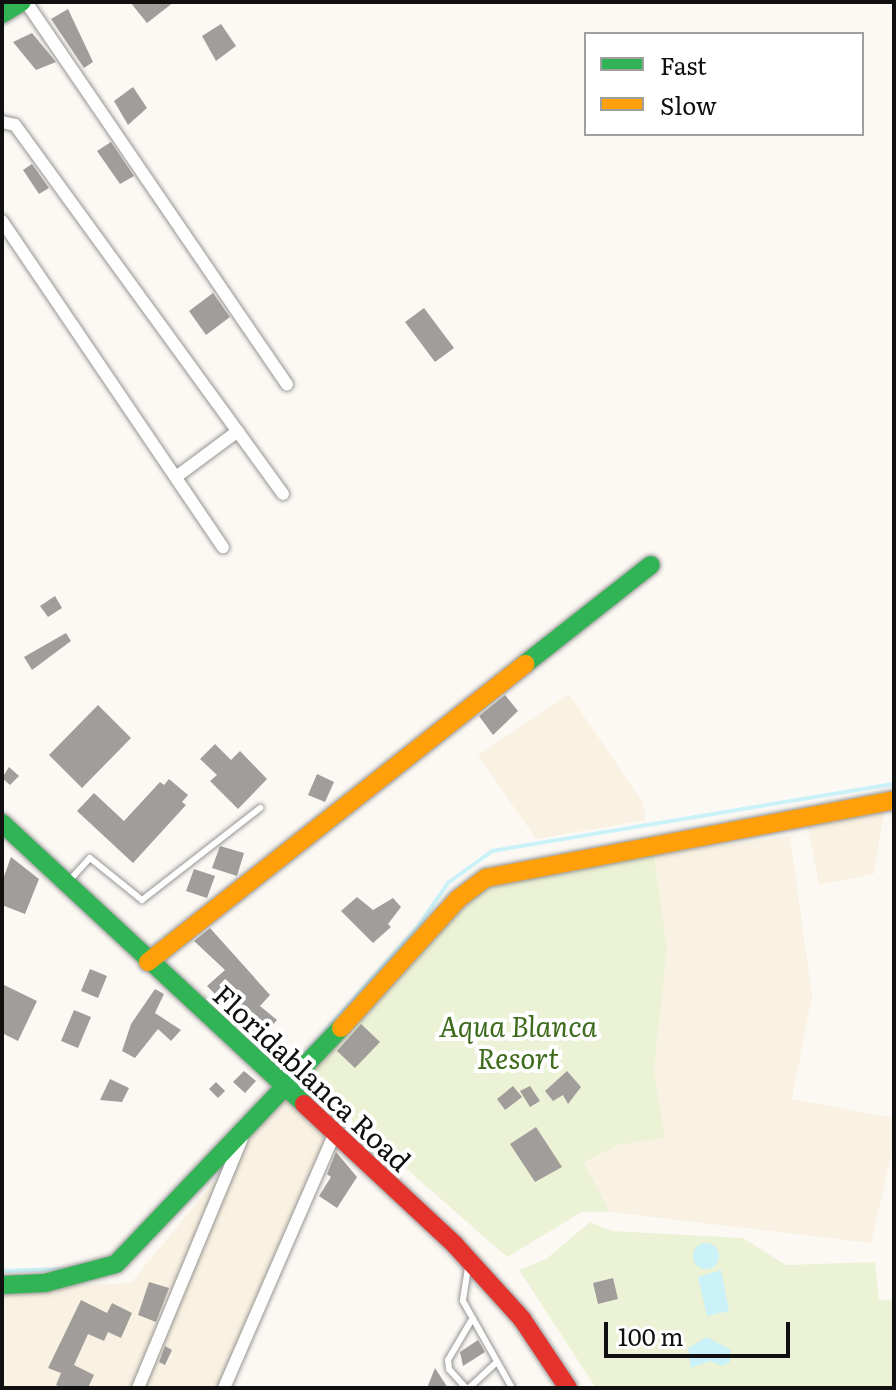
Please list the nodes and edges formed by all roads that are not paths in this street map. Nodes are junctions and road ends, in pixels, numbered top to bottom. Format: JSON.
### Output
{"nodes":[{"id":1,"x":24,"y":2,"type":"edge"},
{"id":2,"x":2,"y":14,"type":"edge"},
{"id":3,"x":2,"y":122,"type":"edge"},
{"id":4,"x":2,"y":221,"type":"edge"},
{"id":5,"x":287,"y":385,"type":"dead end"},
{"id":6,"x":238,"y":431,"type":"junction"},
{"id":7,"x":176,"y":477,"type":"junction"},
{"id":8,"x":283,"y":494,"type":"dead end"},
{"id":9,"x":223,"y":547,"type":"dead end"},
{"id":10,"x":651,"y":565,"type":"dead end"},
{"id":11,"x":894,"y":800,"type":"edge"},
{"id":12,"x":260,"y":808,"type":"dead end"},
{"id":13,"x":2,"y":823,"type":"edge"},
{"id":14,"x":66,"y":885,"type":"junction"},
{"id":15,"x":148,"y":962,"type":"junction"},
{"id":16,"x":285,"y":1090,"type":"junction"},
{"id":17,"x":243,"y":1134,"type":"junction"},
{"id":18,"x":334,"y":1135,"type":"junction"},
{"id":19,"x":470,"y":1261,"type":"junction"},
{"id":20,"x":2,"y":1285,"type":"edge"},
{"id":21,"x":471,"y":1321,"type":"junction"},
{"id":22,"x":496,"y":1363,"type":"junction"},
{"id":23,"x":138,"y":1388,"type":"edge"},
{"id":24,"x":224,"y":1388,"type":"edge"},
{"id":25,"x":467,"y":1388,"type":"edge"},
{"id":26,"x":512,"y":1388,"type":"edge"},
{"id":27,"x":568,"y":1388,"type":"edge"}],
"edges":[{"from":1,"to":2,"type":"street"},
{"from":1,"to":5,"type":"street"},
{"from":3,"to":6,"type":"street"},
{"from":4,"to":7,"type":"street"},
{"from":6,"to":7,"type":"street"},
{"from":6,"to":8,"type":"street"},
{"from":7,"to":9,"type":"street"},
{"from":10,"to":15,"type":"street"},
{"from":11,"to":16,"type":"street"},
{"from":12,"to":14,"type":"lane"},
{"from":13,"to":14,"type":"street","name":"Floridablanca Road"},
{"from":14,"to":15,"type":"street","name":"Floridablanca Road"},
{"from":15,"to":16,"type":"street","name":"Floridablanca Road"},
{"from":16,"to":17,"type":"street"},
{"from":16,"to":18,"type":"street","name":"Floridablanca Road"},
{"from":17,"to":20,"type":"street"},
{"from":17,"to":23,"type":"street"},
{"from":18,"to":19,"type":"street","name":"Floridablanca Road"},
{"from":18,"to":24,"type":"street"},
{"from":19,"to":21,"type":"lane"},
{"from":19,"to":27,"type":"street","name":"Floridablanca Road"},
{"from":21,"to":22,"type":"lane"},
{"from":21,"to":25,"type":"lane"},
{"from":22,"to":25,"type":"lane"},
{"from":22,"to":26,"type":"lane"}]}
